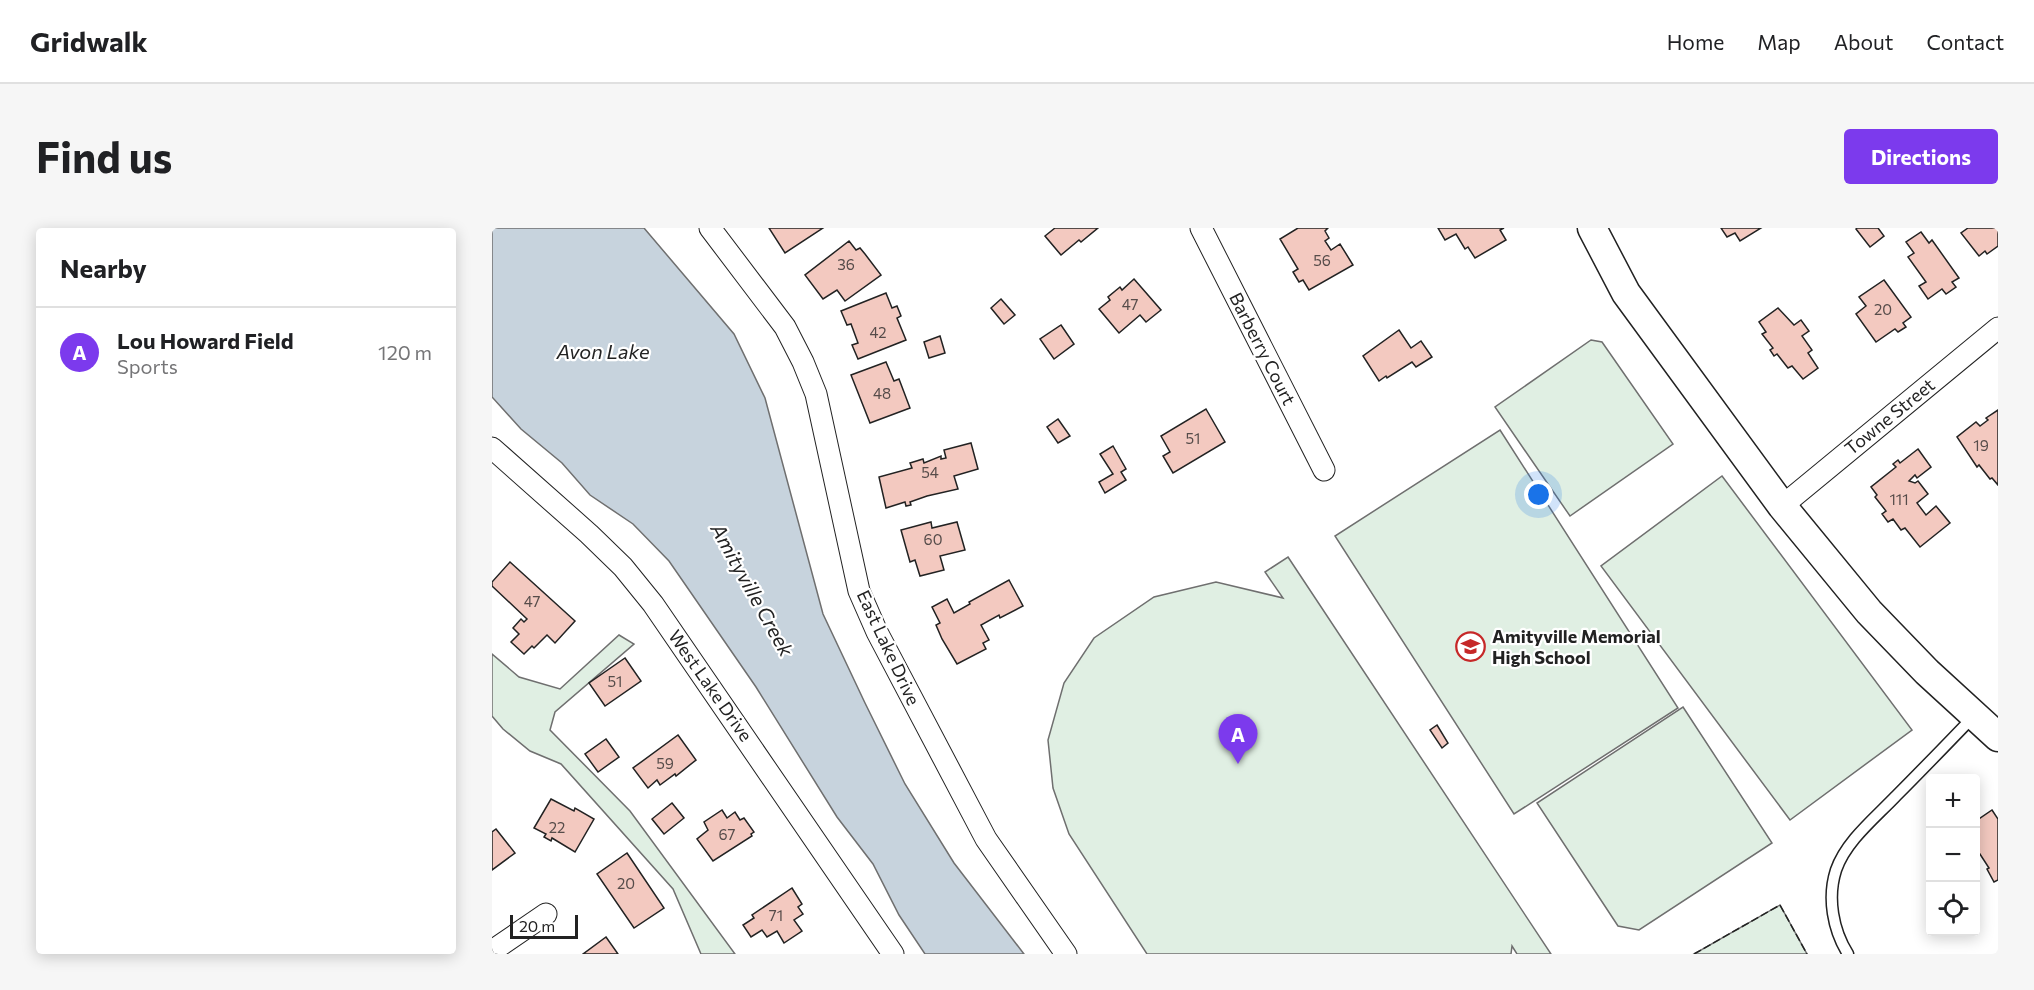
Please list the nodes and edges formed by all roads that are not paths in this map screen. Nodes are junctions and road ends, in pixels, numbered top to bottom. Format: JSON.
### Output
{"nodes":[{"id":1,"x":710,"y":228,"type":"edge"},
{"id":2,"x":1201,"y":228,"type":"edge"},
{"id":3,"x":1593,"y":228,"type":"edge"},
{"id":4,"x":1998,"y":328,"type":"edge"},
{"id":5,"x":492,"y":448,"type":"edge"},
{"id":6,"x":1324,"y":470,"type":"dead end"},
{"id":7,"x":1782,"y":506,"type":"junction"},
{"id":8,"x":1975,"y":716,"type":"junction"},
{"id":9,"x":1998,"y":737,"type":"edge"},
{"id":10,"x":546,"y":914,"type":"dead end"},
{"id":11,"x":492,"y":951,"type":"edge"},
{"id":12,"x":893,"y":954,"type":"edge"},
{"id":13,"x":1066,"y":954,"type":"edge"},
{"id":14,"x":1848,"y":954,"type":"edge"}],
"edges":[{"from":1,"to":13,"type":"street","name":"East Lake Drive"},
{"from":2,"to":6,"type":"street","name":"Barberry Court"},
{"from":3,"to":7,"type":"main road"},
{"from":4,"to":7,"type":"street","name":"Towne Street"},
{"from":5,"to":12,"type":"street","name":"West Lake Drive"},
{"from":7,"to":8,"type":"main road"},
{"from":8,"to":9,"type":"main road"},
{"from":8,"to":14,"type":"lane"},
{"from":10,"to":11,"type":"street"}]}
